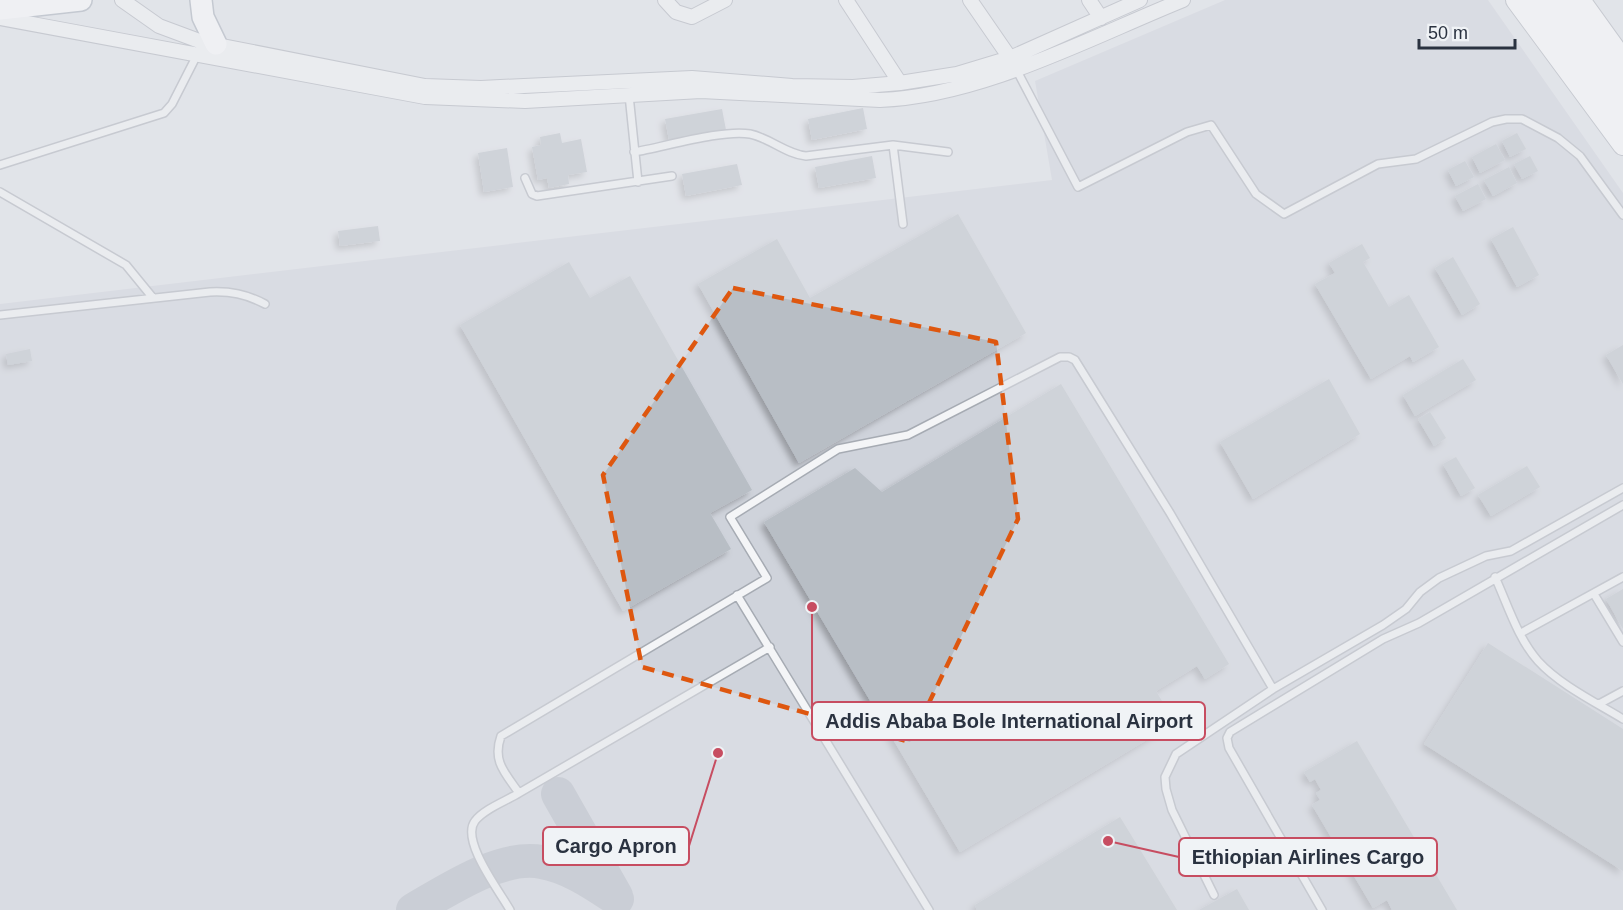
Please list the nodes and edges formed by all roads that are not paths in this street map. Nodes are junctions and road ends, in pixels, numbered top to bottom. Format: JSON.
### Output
{"nodes":[{"id":1,"x":81,"y":0,"type":"edge"},
{"id":2,"x":122,"y":0,"type":"edge"},
{"id":3,"x":201,"y":0,"type":"edge"},
{"id":4,"x":665,"y":0,"type":"edge"},
{"id":5,"x":725,"y":0,"type":"edge"},
{"id":6,"x":846,"y":0,"type":"edge"},
{"id":7,"x":970,"y":0,"type":"edge"},
{"id":8,"x":1089,"y":0,"type":"edge"},
{"id":9,"x":1140,"y":0,"type":"edge"},
{"id":10,"x":1183,"y":0,"type":"edge"},
{"id":11,"x":1516,"y":0,"type":"edge"},
{"id":12,"x":1538,"y":0,"type":"edge"},
{"id":13,"x":1571,"y":5,"type":"edge"},
{"id":14,"x":0,"y":9,"type":"edge"},
{"id":15,"x":0,"y":18,"type":"edge"},
{"id":16,"x":1101,"y":18,"type":"junction"},
{"id":17,"x":207,"y":49,"type":"junction"},
{"id":18,"x":1620,"y":49,"type":"edge"},
{"id":19,"x":1013,"y":64,"type":"junction"},
{"id":20,"x":900,"y":83,"type":"junction"},
{"id":21,"x":1623,"y":89,"type":"edge"},
{"id":22,"x":629,"y":95,"type":"junction"},
{"id":23,"x":1623,"y":120,"type":"edge"},
{"id":24,"x":1623,"y":145,"type":"edge"},
{"id":25,"x":893,"y":146,"type":"junction"},
{"id":26,"x":634,"y":152,"type":"junction"},
{"id":27,"x":948,"y":152,"type":"dead end"},
{"id":28,"x":0,"y":165,"type":"edge"},
{"id":29,"x":672,"y":176,"type":"dead end"},
{"id":30,"x":525,"y":178,"type":"dead end"},
{"id":31,"x":638,"y":183,"type":"junction"},
{"id":32,"x":0,"y":192,"type":"edge"},
{"id":33,"x":1623,"y":215,"type":"edge"},
{"id":34,"x":903,"y":224,"type":"dead end"},
{"id":35,"x":153,"y":298,"type":"junction"},
{"id":36,"x":265,"y":304,"type":"dead end"},
{"id":37,"x":0,"y":315,"type":"edge"},
{"id":38,"x":1623,"y":488,"type":"edge"},
{"id":39,"x":1623,"y":505,"type":"edge"},
{"id":40,"x":1495,"y":577,"type":"junction"},
{"id":41,"x":1623,"y":577,"type":"edge"},
{"id":42,"x":1594,"y":594,"type":"junction"},
{"id":43,"x":737,"y":596,"type":"junction"},
{"id":44,"x":1521,"y":633,"type":"junction"},
{"id":45,"x":1623,"y":642,"type":"edge"},
{"id":46,"x":770,"y":647,"type":"junction"},
{"id":47,"x":1273,"y":689,"type":"junction"},
{"id":48,"x":1623,"y":691,"type":"edge"},
{"id":49,"x":1599,"y":704,"type":"junction"},
{"id":50,"x":1623,"y":719,"type":"edge"},
{"id":51,"x":519,"y":793,"type":"junction"},
{"id":52,"x":1214,"y":895,"type":"dead end"},
{"id":53,"x":510,"y":910,"type":"edge"},
{"id":54,"x":929,"y":910,"type":"edge"},
{"id":55,"x":1322,"y":910,"type":"edge"}],
"edges":[{"from":1,"to":14,"type":"main road"},
{"from":2,"to":17,"type":"street"},
{"from":3,"to":17,"type":"main road"},
{"from":4,"to":5,"type":"street"},
{"from":6,"to":20,"type":"street"},
{"from":7,"to":19,"type":"street"},
{"from":8,"to":16,"type":"street"},
{"from":9,"to":16,"type":"street"},
{"from":10,"to":19,"type":"street"},
{"from":11,"to":24,"type":"street"},
{"from":12,"to":13,"type":"highway"},
{"from":12,"to":23,"type":"highway"},
{"from":13,"to":18,"type":"street"},
{"from":13,"to":21,"type":"highway"},
{"from":15,"to":17,"type":"street"},
{"from":16,"to":19,"type":"street"},
{"from":17,"to":20,"type":"street"},
{"from":17,"to":22,"type":"street"},
{"from":17,"to":28,"type":"lane"},
{"from":19,"to":20,"type":"street"},
{"from":19,"to":22,"type":"street"},
{"from":19,"to":33,"type":"lane"},
{"from":22,"to":26,"type":"lane"},
{"from":25,"to":26,"type":"lane"},
{"from":25,"to":27,"type":"lane"},
{"from":25,"to":34,"type":"lane"},
{"from":26,"to":31,"type":"lane"},
{"from":29,"to":31,"type":"lane"},
{"from":30,"to":31,"type":"lane"},
{"from":32,"to":35,"type":"lane"},
{"from":35,"to":36,"type":"lane"},
{"from":35,"to":37,"type":"lane"},
{"from":38,"to":47,"type":"lane"},
{"from":39,"to":40,"type":"lane"},
{"from":40,"to":44,"type":"lane"},
{"from":40,"to":55,"type":"lane"},
{"from":41,"to":42,"type":"lane"},
{"from":42,"to":44,"type":"lane"},
{"from":42,"to":45,"type":"lane"},
{"from":43,"to":46,"type":"lane"},
{"from":43,"to":47,"type":"lane"},
{"from":43,"to":51,"type":"lane"},
{"from":44,"to":49,"type":"lane"},
{"from":46,"to":51,"type":"lane"},
{"from":46,"to":54,"type":"lane"},
{"from":47,"to":52,"type":"lane"},
{"from":48,"to":49,"type":"lane"},
{"from":49,"to":50,"type":"lane"},
{"from":51,"to":53,"type":"lane"}]}
